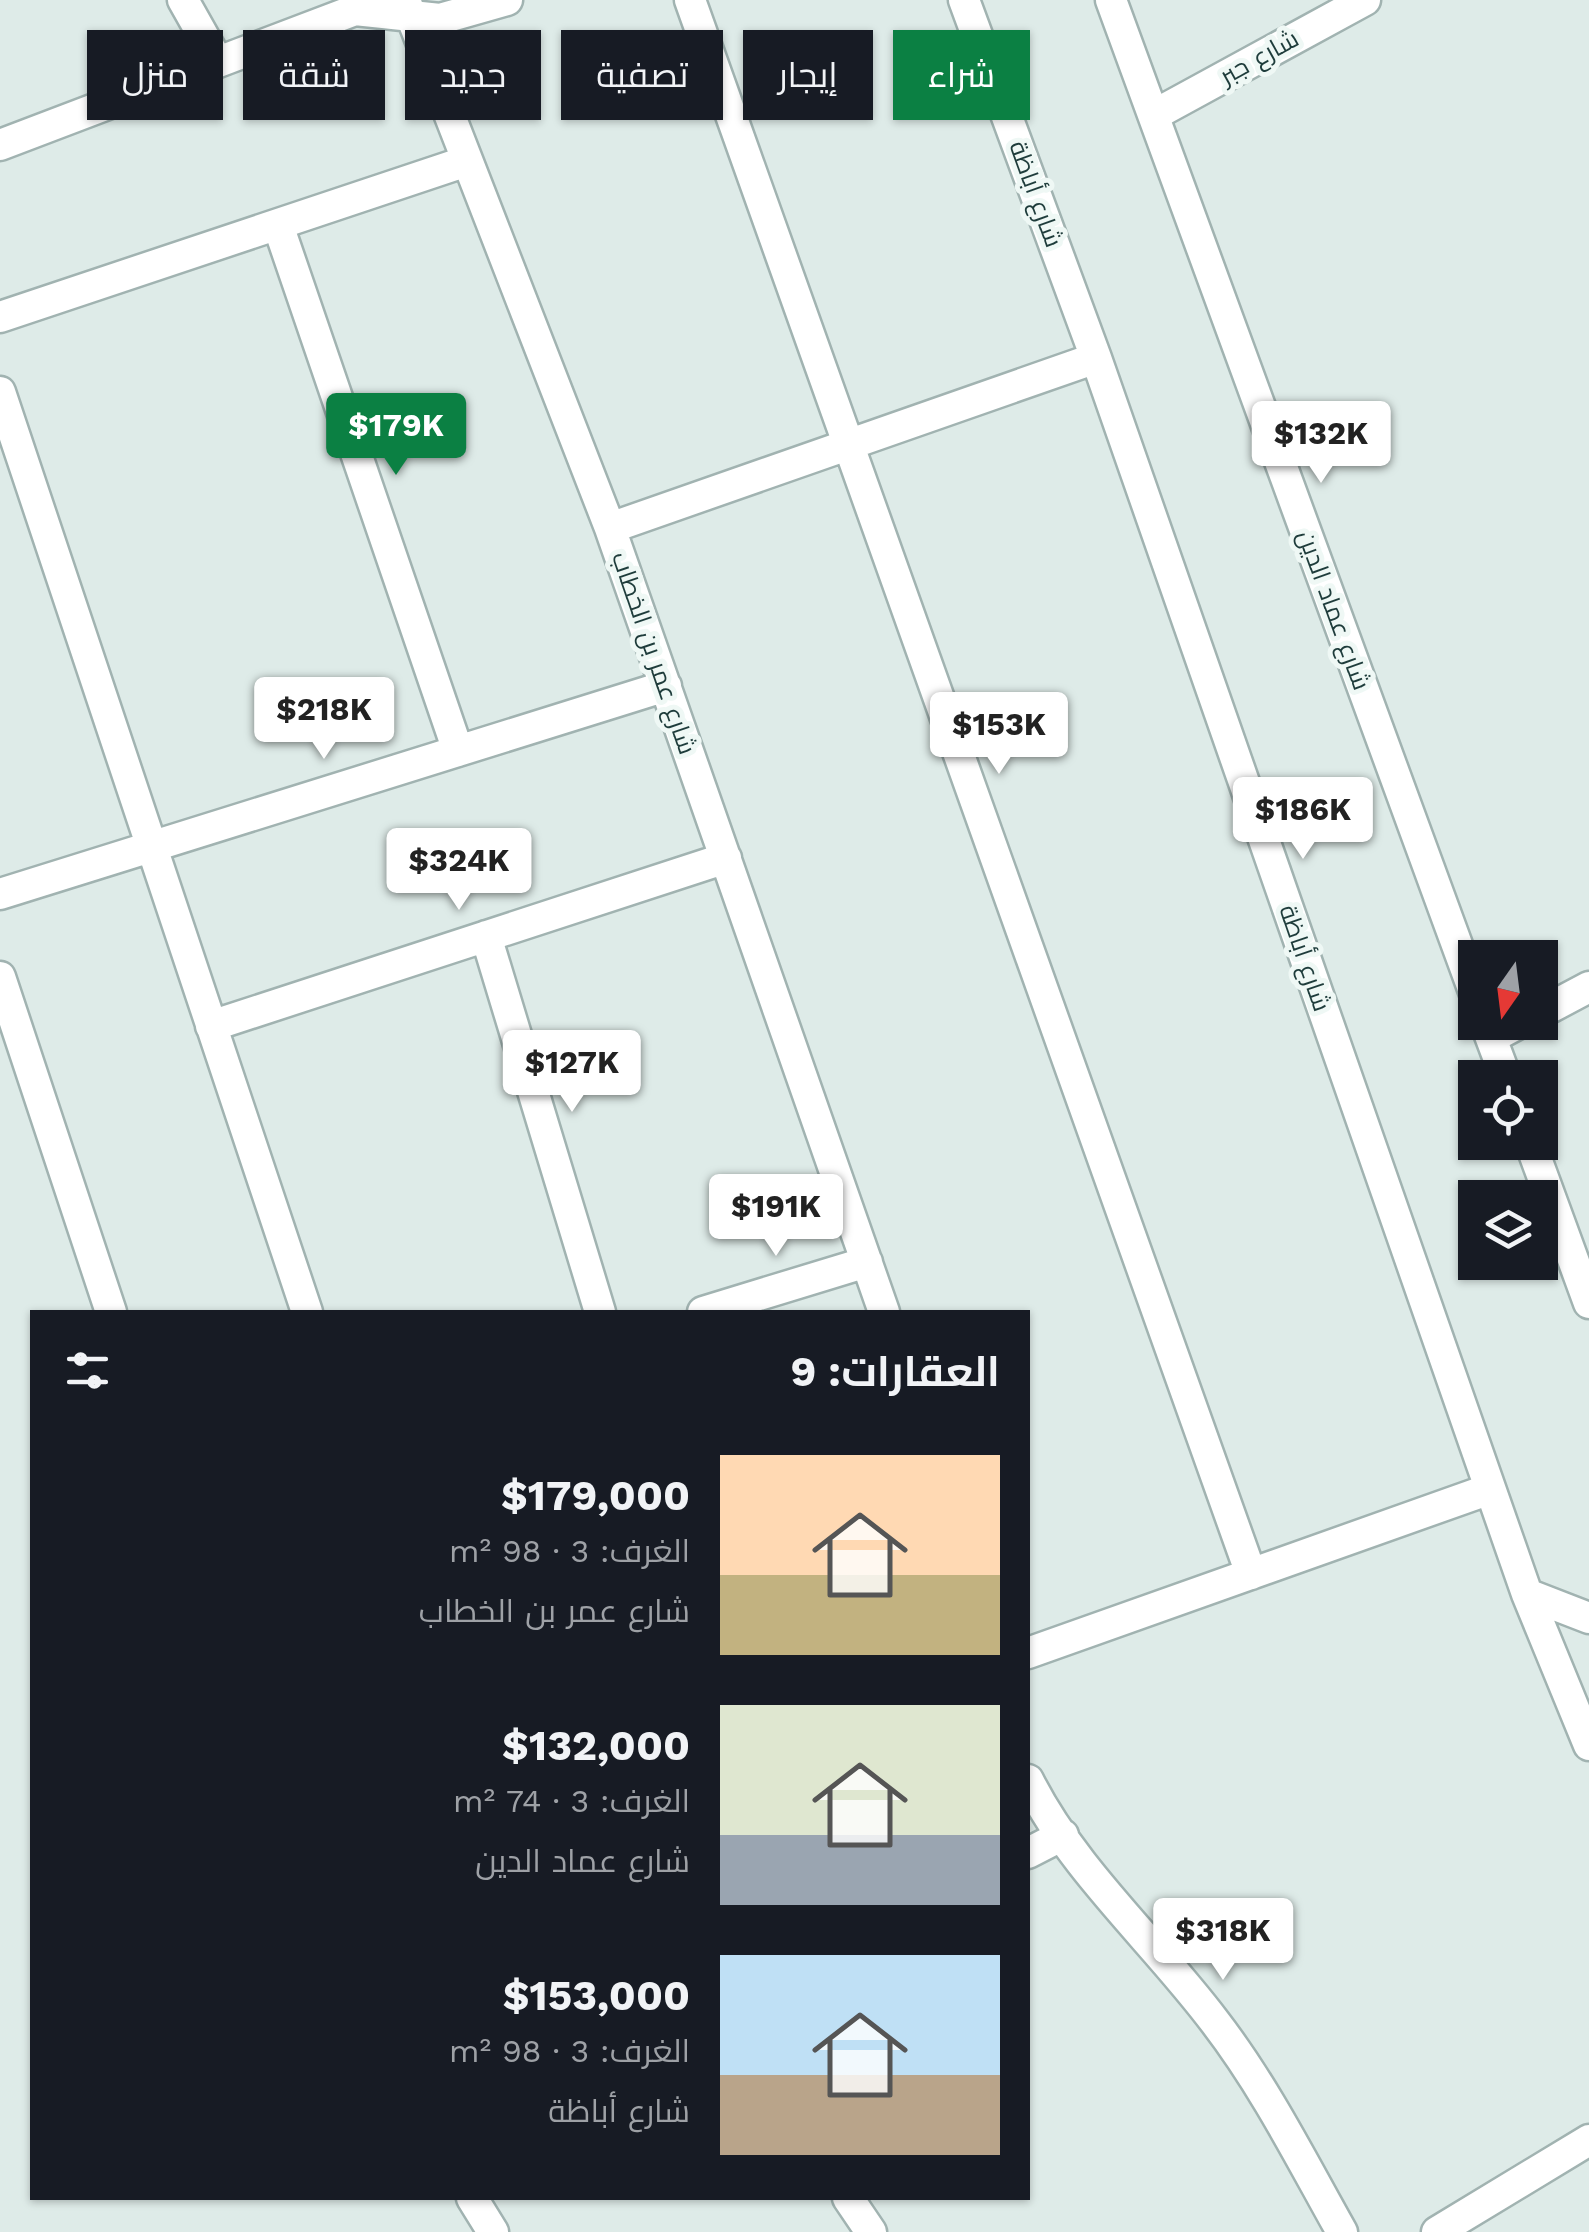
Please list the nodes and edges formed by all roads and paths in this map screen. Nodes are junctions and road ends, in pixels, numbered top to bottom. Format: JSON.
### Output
{"nodes":[{"id":1,"x":183,"y":0,"type":"edge"},
{"id":2,"x":507,"y":0,"type":"edge"},
{"id":3,"x":690,"y":0,"type":"edge"},
{"id":4,"x":964,"y":0,"type":"edge"},
{"id":5,"x":1110,"y":0,"type":"edge"},
{"id":6,"x":1365,"y":0,"type":"edge"},
{"id":7,"x":408,"y":8,"type":"edge"},
{"id":8,"x":200,"y":30,"type":"edge"},
{"id":9,"x":223,"y":60,"type":"edge"},
{"id":10,"x":87,"y":112,"type":"edge"},
{"id":11,"x":1154,"y":115,"type":"junction"},
{"id":12,"x":0,"y":145,"type":"edge"},
{"id":13,"x":467,"y":161,"type":"junction"},
{"id":14,"x":278,"y":224,"type":"junction"},
{"id":15,"x":0,"y":317,"type":"edge"},
{"id":16,"x":1096,"y":358,"type":"junction"},
{"id":17,"x":0,"y":392,"type":"edge"},
{"id":18,"x":849,"y":445,"type":"junction"},
{"id":19,"x":610,"y":528,"type":"junction"},
{"id":20,"x":666,"y":686,"type":"junction"},
{"id":21,"x":458,"y":751,"type":"junction"},
{"id":22,"x":152,"y":847,"type":"junction"},
{"id":23,"x":726,"y":858,"type":"junction"},
{"id":24,"x":0,"y":894,"type":"edge"},
{"id":25,"x":486,"y":936,"type":"junction"},
{"id":26,"x":1458,"y":947,"type":"edge"},
{"id":27,"x":0,"y":977,"type":"edge"},
{"id":28,"x":1589,"y":987,"type":"edge"},
{"id":29,"x":1558,"y":1003,"type":"edge"},
{"id":30,"x":211,"y":1026,"type":"junction"},
{"id":31,"x":1537,"y":1160,"type":"edge"},
{"id":32,"x":867,"y":1262,"type":"junction"},
{"id":33,"x":1589,"y":1303,"type":"edge"},
{"id":34,"x":111,"y":1310,"type":"edge"},
{"id":35,"x":306,"y":1310,"type":"edge"},
{"id":36,"x":599,"y":1310,"type":"edge"},
{"id":37,"x":710,"y":1310,"type":"edge"},
{"id":38,"x":883,"y":1310,"type":"edge"},
{"id":39,"x":1490,"y":1489,"type":"junction"},
{"id":40,"x":1251,"y":1574,"type":"junction"},
{"id":41,"x":1527,"y":1594,"type":"junction"},
{"id":42,"x":1589,"y":1618,"type":"edge"},
{"id":43,"x":1030,"y":1652,"type":"edge"},
{"id":44,"x":1589,"y":1745,"type":"edge"},
{"id":45,"x":1030,"y":1783,"type":"edge"},
{"id":46,"x":1062,"y":1835,"type":"junction"},
{"id":47,"x":1030,"y":1852,"type":"edge"},
{"id":48,"x":1589,"y":2140,"type":"edge"},
{"id":49,"x":473,"y":2200,"type":"edge"},
{"id":50,"x":849,"y":2200,"type":"edge"},
{"id":51,"x":493,"y":2232,"type":"edge"},
{"id":52,"x":872,"y":2232,"type":"edge"},
{"id":53,"x":1342,"y":2232,"type":"edge"},
{"id":54,"x":1437,"y":2232,"type":"edge"}],
"edges":[{"from":1,"to":8,"type":"street"},
{"from":2,"to":7,"type":"street"},
{"from":3,"to":18,"type":"street"},
{"from":4,"to":16,"type":"street","name":"شارع أباظة"},
{"from":5,"to":11,"type":"street","name":"شارع عماد الدين"},
{"from":6,"to":11,"type":"street","name":"شارع جبر"},
{"from":7,"to":9,"type":"street"},
{"from":7,"to":13,"type":"street","name":"شارع عمر بن الخطاب"},
{"from":10,"to":12,"type":"street"},
{"from":11,"to":26,"type":"street","name":"شارع عماد الدين"},
{"from":13,"to":14,"type":"street"},
{"from":13,"to":19,"type":"street","name":"شارع عمر بن الخطاب"},
{"from":14,"to":15,"type":"street"},
{"from":14,"to":21,"type":"street"},
{"from":16,"to":18,"type":"street"},
{"from":16,"to":39,"type":"street","name":"شارع أباظة"},
{"from":17,"to":22,"type":"street"},
{"from":18,"to":19,"type":"street"},
{"from":18,"to":40,"type":"street"},
{"from":19,"to":20,"type":"street","name":"شارع عمر بن الخطاب"},
{"from":20,"to":21,"type":"street"},
{"from":20,"to":23,"type":"street","name":"شارع عمر بن الخطاب"},
{"from":21,"to":22,"type":"street"},
{"from":22,"to":24,"type":"street"},
{"from":22,"to":30,"type":"street"},
{"from":23,"to":25,"type":"street"},
{"from":23,"to":32,"type":"street","name":"شارع عمر بن الخطاب"},
{"from":25,"to":30,"type":"street"},
{"from":25,"to":36,"type":"street"},
{"from":27,"to":34,"type":"street"},
{"from":28,"to":29,"type":"street"},
{"from":30,"to":35,"type":"street"},
{"from":31,"to":33,"type":"street"},
{"from":32,"to":37,"type":"street"},
{"from":32,"to":38,"type":"street","name":"شارع عمر بن الخطاب"},
{"from":39,"to":40,"type":"street"},
{"from":39,"to":41,"type":"street","name":"شارع أباظة"},
{"from":40,"to":43,"type":"street"},
{"from":41,"to":42,"type":"street"},
{"from":41,"to":44,"type":"street","name":"شارع أباظة"},
{"from":45,"to":46,"type":"street"},
{"from":46,"to":47,"type":"street"},
{"from":46,"to":53,"type":"street"},
{"from":48,"to":54,"type":"street"},
{"from":49,"to":51,"type":"street"},
{"from":50,"to":52,"type":"street"}]}
